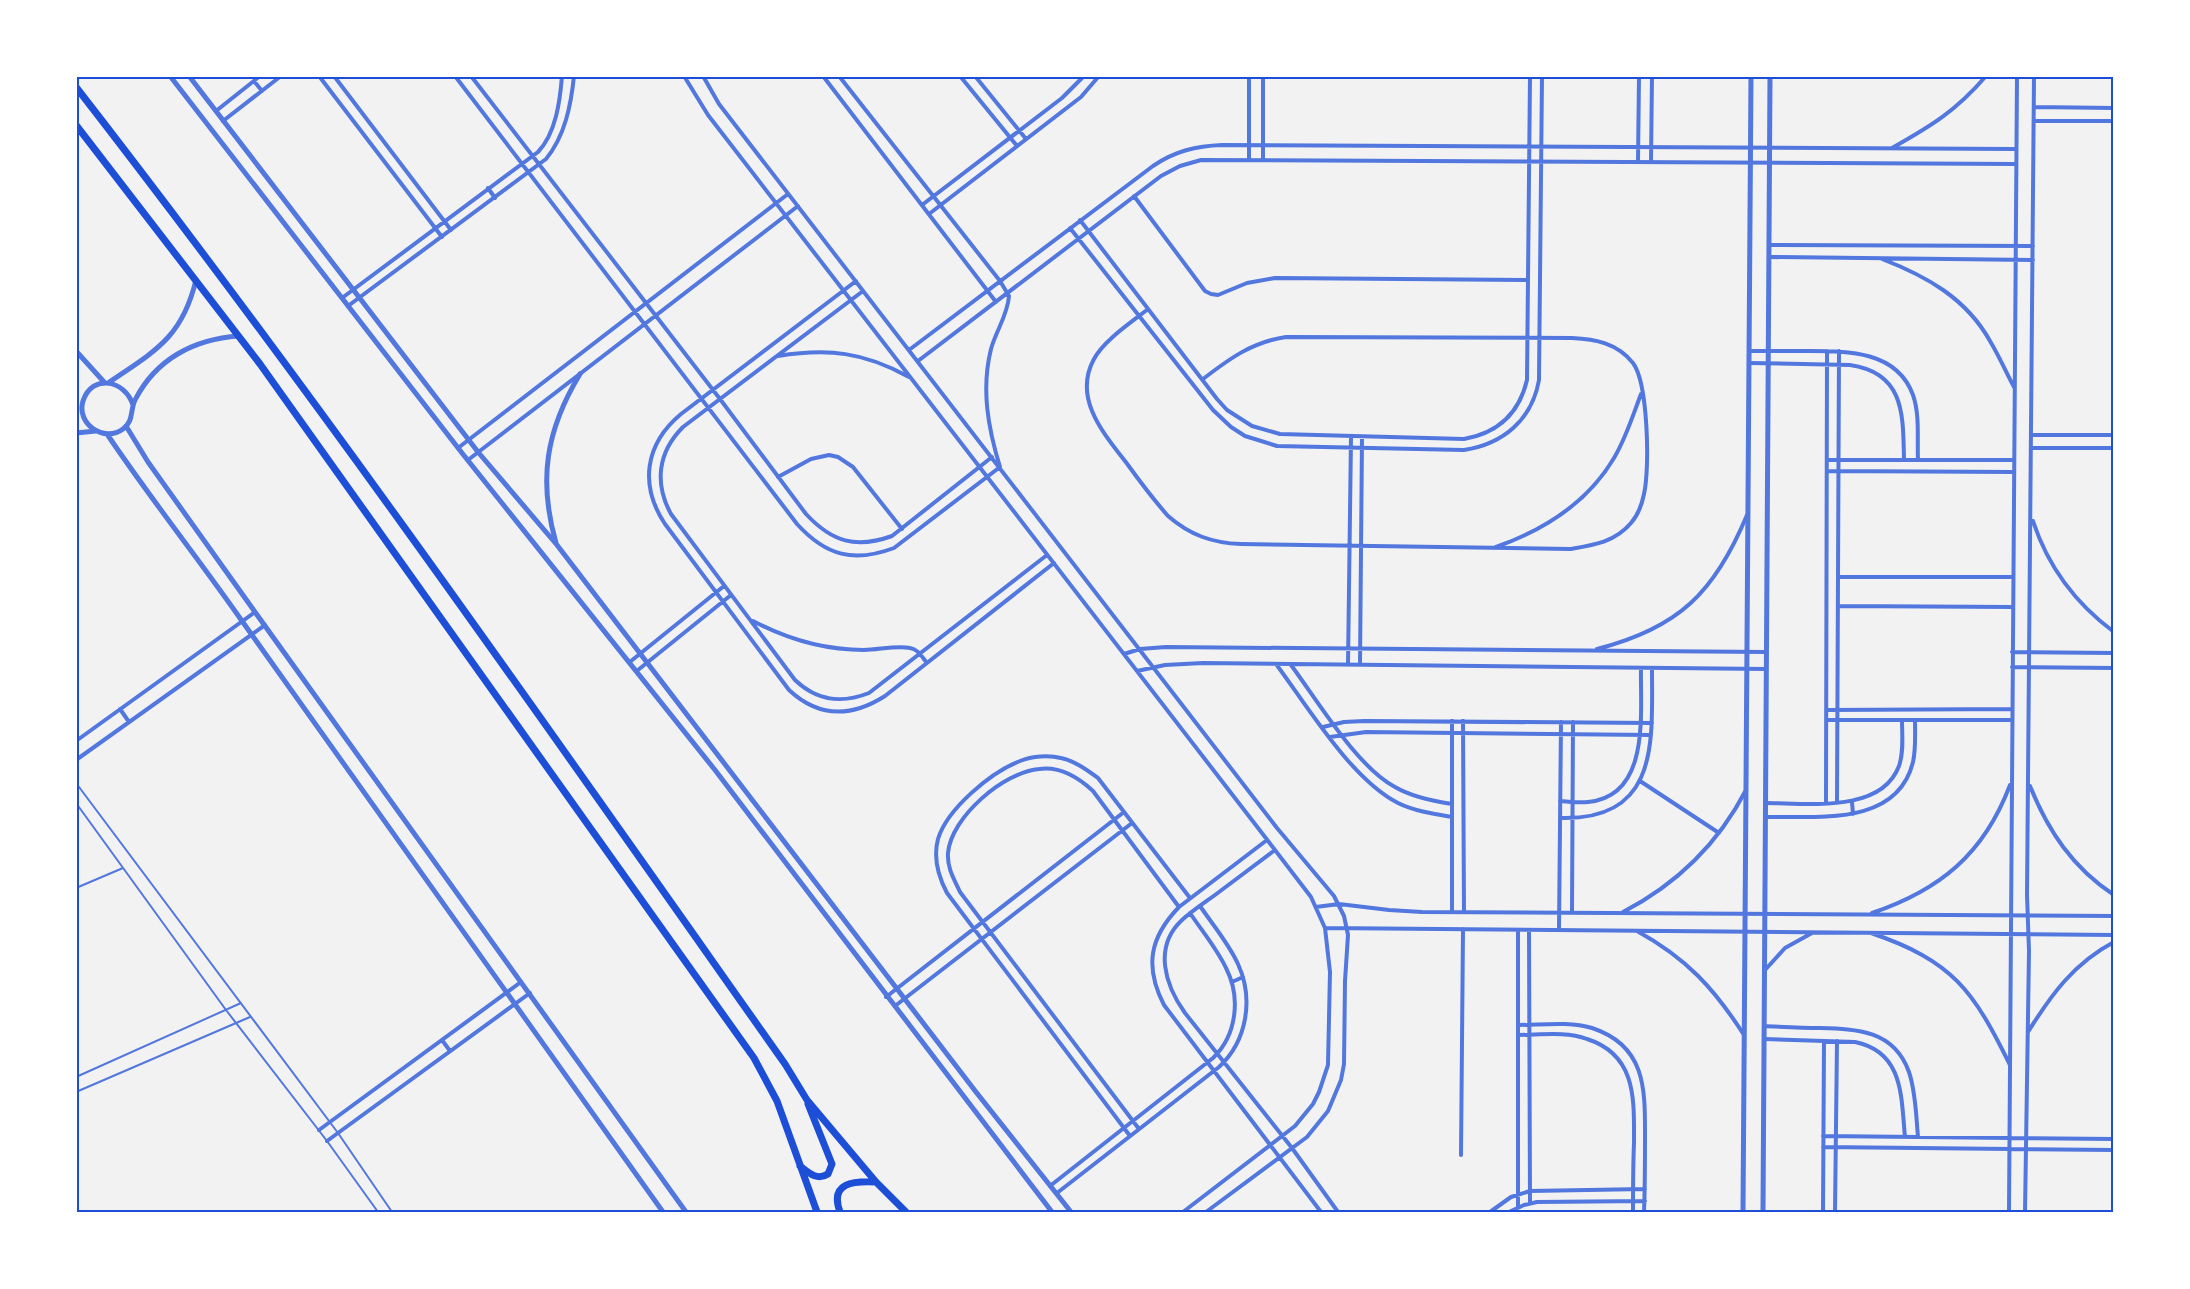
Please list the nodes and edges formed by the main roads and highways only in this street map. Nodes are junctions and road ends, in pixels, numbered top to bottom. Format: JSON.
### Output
{"nodes":[{"id":1,"x":76,"y":87,"type":"edge"},
{"id":2,"x":76,"y":125,"type":"edge"},
{"id":3,"x":807,"y":1100,"type":"junction"},
{"id":4,"x":800,"y":1166,"type":"junction"},
{"id":5,"x":876,"y":1182,"type":"junction"},
{"id":6,"x":817,"y":1212,"type":"edge"},
{"id":7,"x":840,"y":1212,"type":"edge"},
{"id":8,"x":906,"y":1212,"type":"edge"}],
"edges":[{"from":1,"to":3,"type":"highway"},
{"from":2,"to":4,"type":"highway"},
{"from":3,"to":4,"type":"highway"},
{"from":3,"to":5,"type":"highway"},
{"from":4,"to":6,"type":"highway"},
{"from":5,"to":7,"type":"highway"},
{"from":5,"to":8,"type":"highway"}]}
